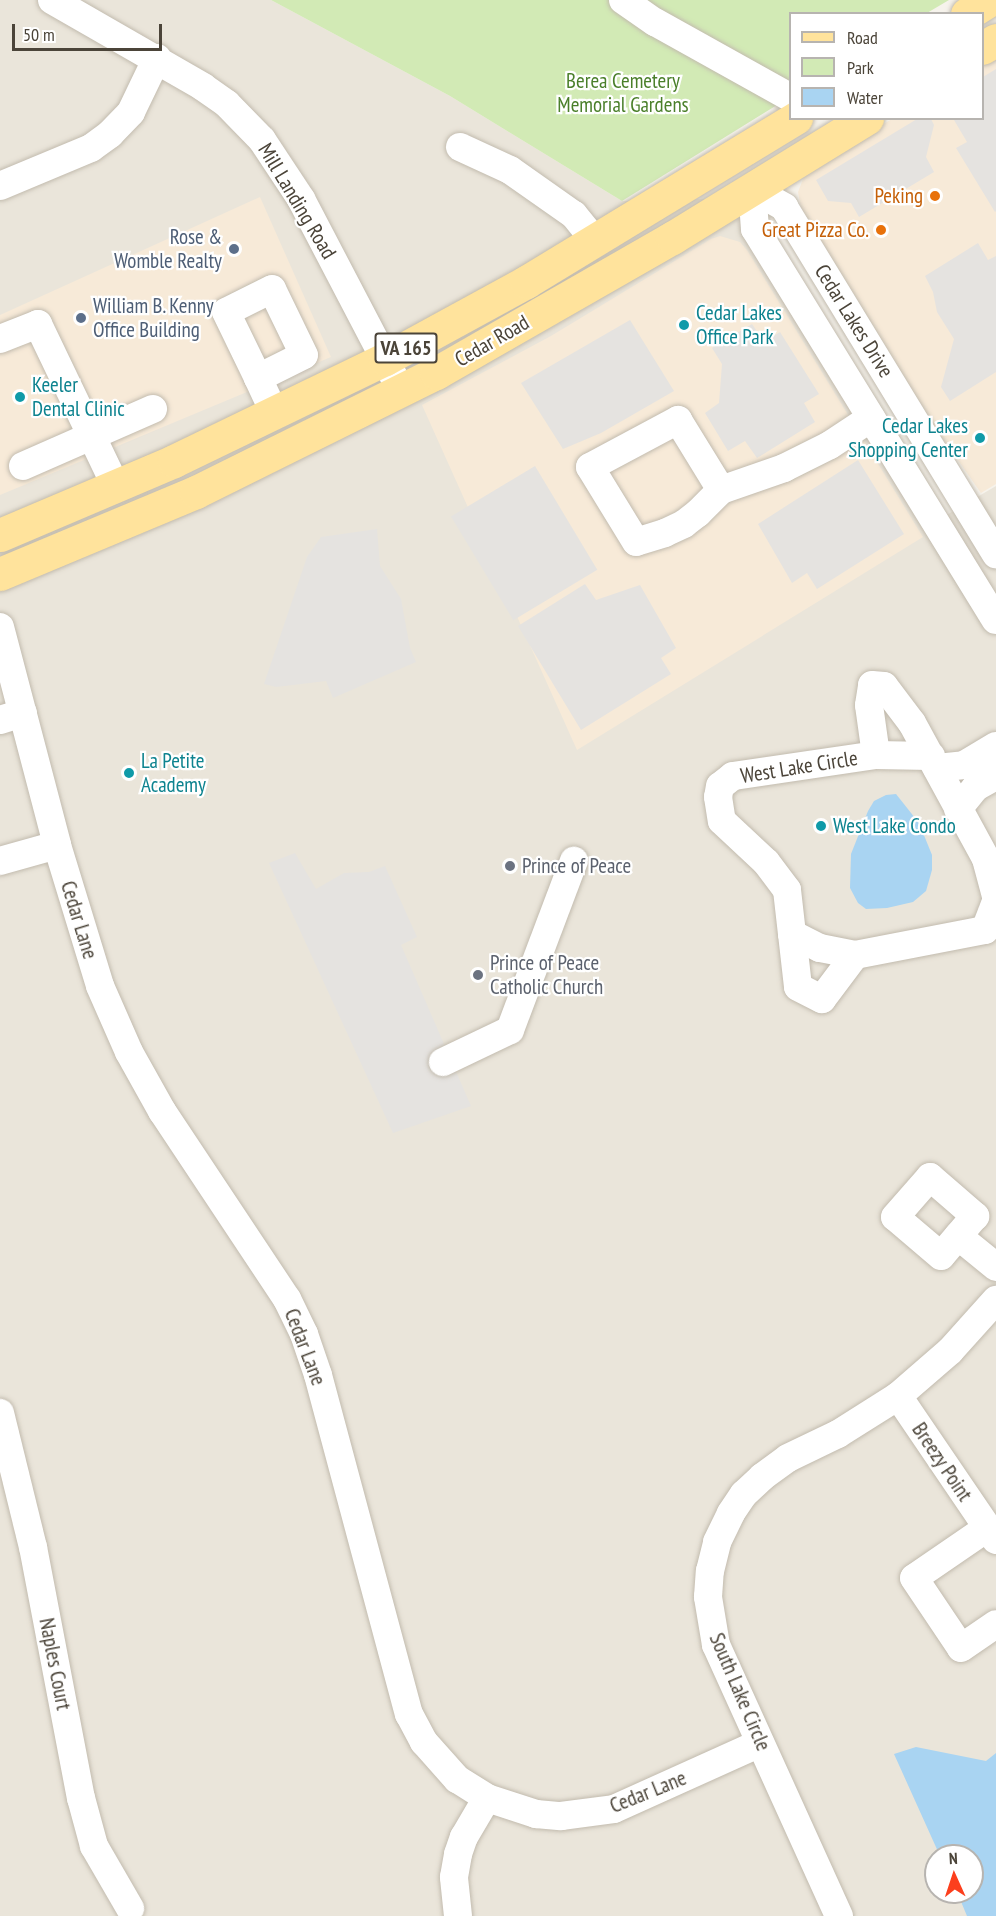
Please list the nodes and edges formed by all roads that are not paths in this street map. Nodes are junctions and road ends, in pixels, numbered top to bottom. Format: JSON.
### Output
{"nodes":[{"id":1,"x":52,"y":0,"type":"edge"},
{"id":2,"x":623,"y":0,"type":"edge"},
{"id":3,"x":157,"y":58,"type":"junction"},
{"id":4,"x":789,"y":96,"type":"edge"},
{"id":5,"x":793,"y":120,"type":"edge"},
{"id":6,"x":822,"y":120,"type":"edge"},
{"id":7,"x":864,"y":120,"type":"edge"},
{"id":8,"x":460,"y":147,"type":"dead end"},
{"id":9,"x":0,"y":186,"type":"edge"},
{"id":10,"x":752,"y":189,"type":"junction"},
{"id":11,"x":669,"y":197,"type":"junction"},
{"id":12,"x":595,"y":241,"type":"junction"},
{"id":13,"x":0,"y":339,"type":"edge"},
{"id":14,"x":385,"y":359,"type":"junction"},
{"id":15,"x":258,"y":378,"type":"dead end"},
{"id":16,"x":401,"y":390,"type":"junction"},
{"id":17,"x":153,"y":409,"type":"dead end"},
{"id":18,"x":275,"y":414,"type":"junction"},
{"id":19,"x":871,"y":418,"type":"junction"},
{"id":20,"x":92,"y":436,"type":"junction"},
{"id":21,"x":23,"y":465,"type":"dead end"},
{"id":22,"x":116,"y":487,"type":"junction"},
{"id":23,"x":720,"y":490,"type":"junction"},
{"id":24,"x":0,"y":535,"type":"edge"},
{"id":25,"x":996,"y":554,"type":"edge"},
{"id":26,"x":0,"y":574,"type":"edge"},
{"id":27,"x":996,"y":620,"type":"edge"},
{"id":28,"x":0,"y":627,"type":"edge"},
{"id":29,"x":12,"y":717,"type":"edge"},
{"id":30,"x":996,"y":746,"type":"edge"},
{"id":31,"x":876,"y":755,"type":"junction"},
{"id":32,"x":934,"y":762,"type":"junction"},
{"id":33,"x":996,"y":776,"type":"edge"},
{"id":34,"x":958,"y":809,"type":"junction"},
{"id":35,"x":57,"y":845,"type":"junction"},
{"id":36,"x":0,"y":861,"type":"edge"},
{"id":37,"x":574,"y":861,"type":"dead end"},
{"id":38,"x":996,"y":896,"type":"edge"},
{"id":39,"x":996,"y":902,"type":"edge"},
{"id":40,"x":792,"y":934,"type":"junction"},
{"id":41,"x":855,"y":955,"type":"junction"},
{"id":42,"x":443,"y":1062,"type":"dead end"},
{"id":43,"x":958,"y":1236,"type":"dead end"},
{"id":44,"x":996,"y":1267,"type":"edge"},
{"id":45,"x":996,"y":1300,"type":"edge"},
{"id":46,"x":898,"y":1396,"type":"junction"},
{"id":47,"x":0,"y":1413,"type":"edge"},
{"id":48,"x":992,"y":1534,"type":"edge"},
{"id":49,"x":996,"y":1624,"type":"edge"},
{"id":50,"x":760,"y":1743,"type":"junction"},
{"id":51,"x":487,"y":1798,"type":"junction"},
{"id":52,"x":130,"y":1908,"type":"dead end"},
{"id":53,"x":458,"y":1916,"type":"edge"},
{"id":54,"x":839,"y":1916,"type":"edge"}],
"edges":[{"from":1,"to":3,"type":"street","name":"Mill Landing Road"},
{"from":2,"to":4,"type":"street"},
{"from":3,"to":9,"type":"street"},
{"from":3,"to":14,"type":"street","name":"Mill Landing Road"},
{"from":5,"to":11,"type":"main road","name":"Cedar Road","number":"VA 165"},
{"from":6,"to":10,"type":"main road"},
{"from":7,"to":10,"type":"main road","name":"Cedar Road","number":"VA 165"},
{"from":8,"to":12,"type":"street"},
{"from":10,"to":11,"type":"main road"},
{"from":10,"to":16,"type":"main road","name":"Cedar Road","number":"VA 165"},
{"from":10,"to":19,"type":"street","name":"Cedar Lakes Drive"},
{"from":10,"to":25,"type":"street","name":"Cedar Lakes Drive"},
{"from":11,"to":12,"type":"main road","name":"Cedar Road","number":"VA 165"},
{"from":12,"to":14,"type":"main road","name":"Cedar Road","number":"VA 165"},
{"from":13,"to":20,"type":"street"},
{"from":14,"to":16,"type":"street","name":"Mill Landing Road"},
{"from":14,"to":18,"type":"main road","name":"Cedar Road","number":"VA 165"},
{"from":15,"to":18,"type":"street"},
{"from":16,"to":26,"type":"main road","name":"Cedar Road","number":"VA 165"},
{"from":17,"to":20,"type":"street"},
{"from":18,"to":22,"type":"main road","name":"Cedar Road","number":"VA 165"},
{"from":19,"to":23,"type":"street"},
{"from":19,"to":27,"type":"street","name":"Cedar Lakes Drive"},
{"from":20,"to":21,"type":"street"},
{"from":20,"to":22,"type":"street"},
{"from":22,"to":24,"type":"main road","name":"Cedar Road","number":"VA 165"},
{"from":23,"to":23,"type":"street"},
{"from":28,"to":29,"type":"street","name":"Cedar Lane"},
{"from":29,"to":35,"type":"street","name":"Cedar Lane"},
{"from":30,"to":32,"type":"street","name":"West Lake Circle"},
{"from":31,"to":32,"type":"street","name":"West Lake Circle"},
{"from":31,"to":32,"type":"street","name":"West Lake Circle"},
{"from":31,"to":40,"type":"street","name":"West Lake Circle"},
{"from":32,"to":34,"type":"street","name":"West Lake Circle"},
{"from":33,"to":34,"type":"street"},
{"from":34,"to":38,"type":"street","name":"West Lake Circle"},
{"from":35,"to":36,"type":"street"},
{"from":35,"to":51,"type":"street","name":"Cedar Lane"},
{"from":37,"to":42,"type":"street"},
{"from":39,"to":41,"type":"street"},
{"from":40,"to":41,"type":"street"},
{"from":40,"to":41,"type":"street","name":"West Lake Circle"},
{"from":43,"to":44,"type":"street"},
{"from":45,"to":46,"type":"street","name":"South Lake Circle"},
{"from":46,"to":48,"type":"street","name":"Breezy Point"},
{"from":46,"to":50,"type":"street","name":"South Lake Circle"},
{"from":47,"to":52,"type":"street","name":"Naples Court"},
{"from":48,"to":49,"type":"street","name":"Breezy Point"},
{"from":50,"to":51,"type":"street","name":"Cedar Lane"},
{"from":50,"to":54,"type":"street","name":"South Lake Circle"},
{"from":51,"to":53,"type":"street"}]}
